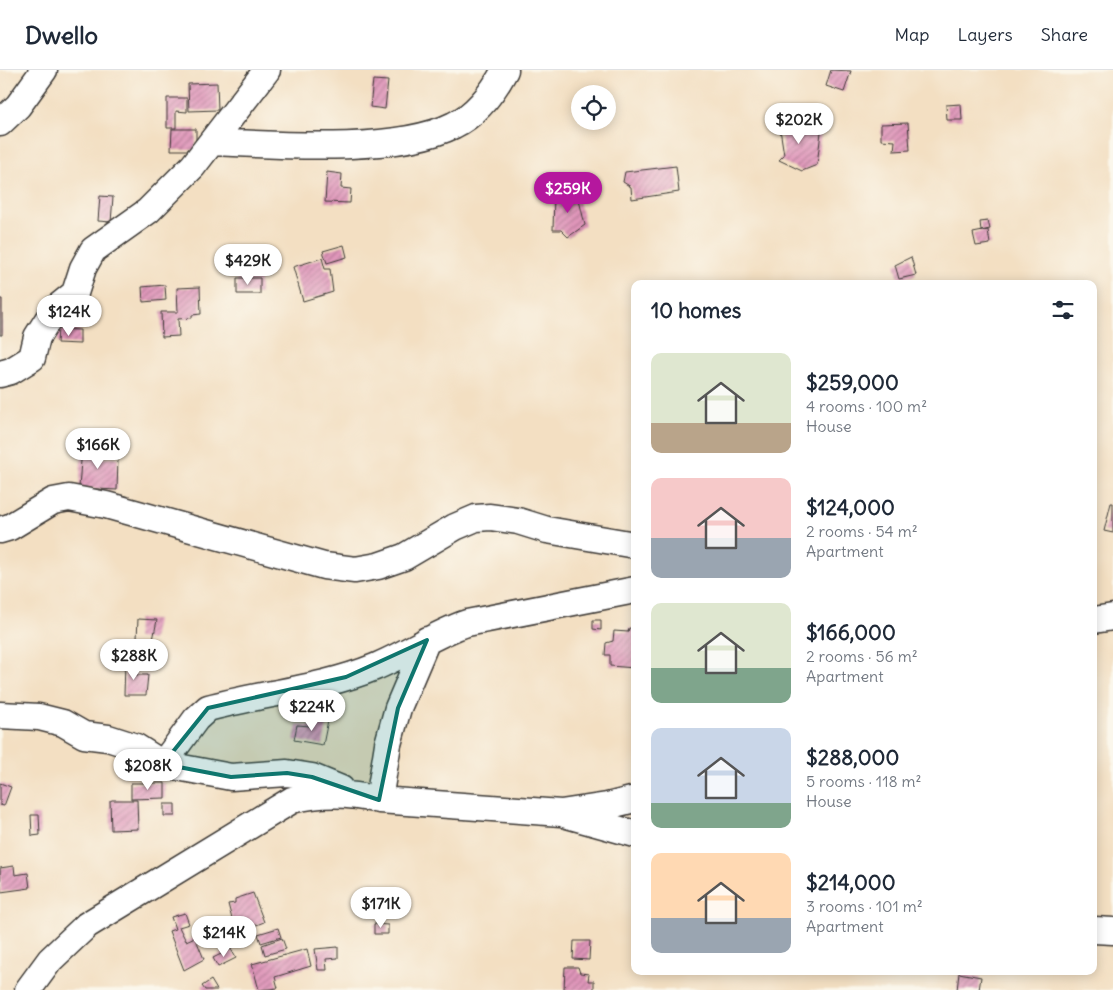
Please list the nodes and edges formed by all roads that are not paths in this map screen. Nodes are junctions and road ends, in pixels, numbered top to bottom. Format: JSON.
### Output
{"nodes":[{"id":1,"x":44,"y":70,"type":"edge"},
{"id":2,"x":266,"y":70,"type":"edge"},
{"id":3,"x":505,"y":70,"type":"edge"},
{"id":4,"x":0,"y":123,"type":"edge"},
{"id":5,"x":212,"y":142,"type":"junction"},
{"id":6,"x":0,"y":374,"type":"edge"},
{"id":7,"x":0,"y":530,"type":"edge"},
{"id":8,"x":631,"y":544,"type":"edge"},
{"id":9,"x":631,"y":591,"type":"edge"},
{"id":10,"x":1113,"y":617,"type":"edge"},
{"id":11,"x":1097,"y":620,"type":"edge"},
{"id":12,"x":427,"y":640,"type":"junction"},
{"id":13,"x":0,"y":715,"type":"edge"},
{"id":14,"x":163,"y":764,"type":"junction"},
{"id":15,"x":370,"y":798,"type":"junction"},
{"id":16,"x":631,"y":800,"type":"edge"},
{"id":17,"x":562,"y":813,"type":"junction"},
{"id":18,"x":631,"y":833,"type":"edge"},
{"id":19,"x":1097,"y":930,"type":"edge"},
{"id":20,"x":1113,"y":931,"type":"edge"},
{"id":21,"x":28,"y":990,"type":"edge"}],
"edges":[{"from":1,"to":4,"type":"street"},
{"from":2,"to":5,"type":"street"},
{"from":3,"to":5,"type":"street"},
{"from":5,"to":6,"type":"street"},
{"from":7,"to":8,"type":"street"},
{"from":9,"to":12,"type":"street"},
{"from":10,"to":11,"type":"street"},
{"from":12,"to":14,"type":"street"},
{"from":12,"to":15,"type":"street"},
{"from":13,"to":14,"type":"street"},
{"from":14,"to":15,"type":"street"},
{"from":15,"to":17,"type":"street"},
{"from":15,"to":21,"type":"street"},
{"from":16,"to":17,"type":"street"},
{"from":17,"to":18,"type":"street"},
{"from":19,"to":20,"type":"street"}]}
